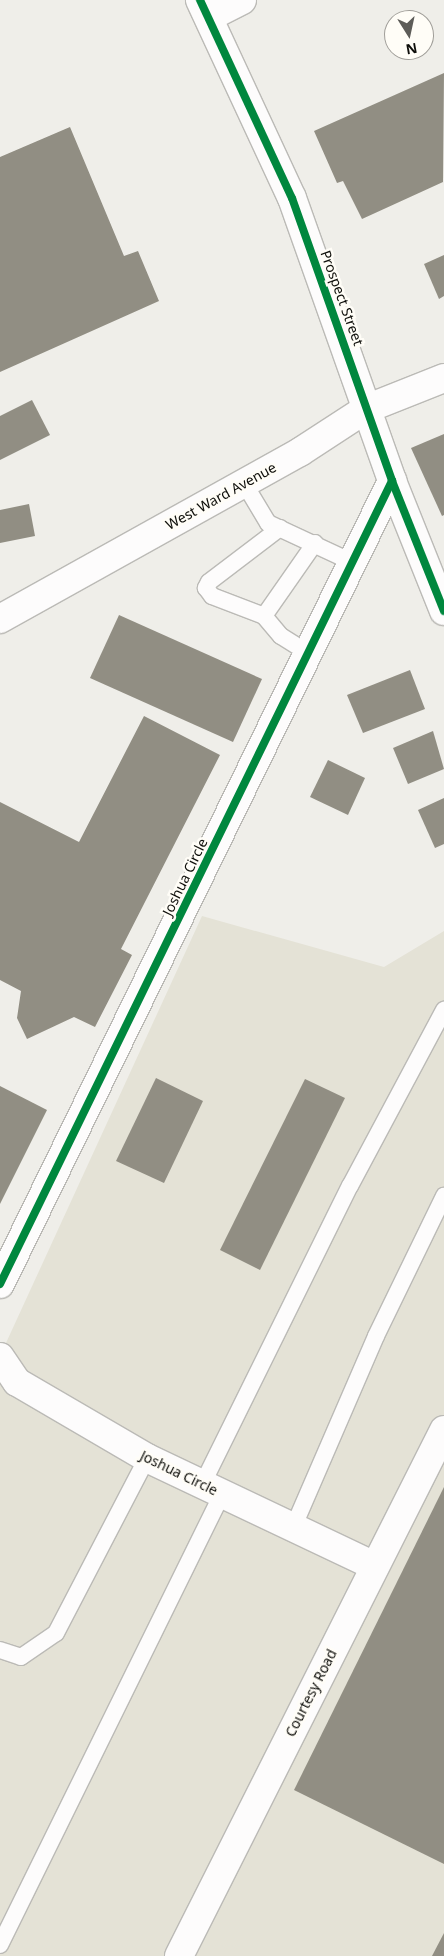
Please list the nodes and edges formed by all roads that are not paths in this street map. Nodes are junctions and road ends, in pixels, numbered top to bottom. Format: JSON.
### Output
{"nodes":[{"id":1,"x":242,"y":0,"type":"edge"},
{"id":2,"x":204,"y":8,"type":"edge"},
{"id":3,"x":444,"y":378,"type":"edge"},
{"id":4,"x":366,"y":409,"type":"junction"},
{"id":5,"x":392,"y":481,"type":"junction"},
{"id":6,"x":244,"y":483,"type":"junction"},
{"id":7,"x":280,"y":528,"type":"junction"},
{"id":8,"x":314,"y":543,"type":"junction"},
{"id":9,"x":352,"y":562,"type":"junction"},
{"id":10,"x":444,"y":611,"type":"edge"},
{"id":11,"x":264,"y":616,"type":"junction"},
{"id":12,"x":0,"y":619,"type":"edge"},
{"id":13,"x":308,"y":653,"type":"junction"},
{"id":14,"x":444,"y":1010,"type":"edge"},
{"id":15,"x":444,"y":1196,"type":"edge"},
{"id":16,"x":0,"y":1284,"type":"edge"},
{"id":17,"x":0,"y":1357,"type":"edge"},
{"id":18,"x":444,"y":1430,"type":"edge"},
{"id":19,"x":147,"y":1458,"type":"junction"},
{"id":20,"x":212,"y":1489,"type":"junction"},
{"id":21,"x":294,"y":1528,"type":"junction"},
{"id":22,"x":374,"y":1566,"type":"junction"},
{"id":23,"x":0,"y":1650,"type":"edge"},
{"id":24,"x":0,"y":1945,"type":"edge"},
{"id":25,"x":179,"y":1956,"type":"edge"}],
"edges":[{"from":1,"to":2,"type":"street"},
{"from":2,"to":4,"type":"street","name":"Prospect Street"},
{"from":3,"to":4,"type":"street","name":"West Ward Avenue"},
{"from":4,"to":5,"type":"street","name":"Prospect Street"},
{"from":4,"to":6,"type":"street","name":"West Ward Avenue"},
{"from":5,"to":9,"type":"street","name":"Joshua Circle"},
{"from":5,"to":10,"type":"street","name":"Prospect Street"},
{"from":6,"to":7,"type":"lane"},
{"from":6,"to":12,"type":"street","name":"West Ward Avenue"},
{"from":7,"to":8,"type":"lane"},
{"from":7,"to":11,"type":"lane"},
{"from":8,"to":9,"type":"lane"},
{"from":8,"to":11,"type":"lane"},
{"from":9,"to":13,"type":"street","name":"Joshua Circle"},
{"from":11,"to":13,"type":"lane"},
{"from":13,"to":16,"type":"street","name":"Joshua Circle"},
{"from":14,"to":20,"type":"lane"},
{"from":15,"to":21,"type":"lane"},
{"from":17,"to":19,"type":"street","name":"Joshua Circle"},
{"from":18,"to":22,"type":"street","name":"Courtesy Road"},
{"from":19,"to":20,"type":"street","name":"Joshua Circle"},
{"from":19,"to":23,"type":"lane"},
{"from":20,"to":21,"type":"street","name":"Joshua Circle"},
{"from":20,"to":24,"type":"lane"},
{"from":21,"to":22,"type":"street","name":"Joshua Circle"},
{"from":22,"to":25,"type":"street","name":"Courtesy Road"}]}
